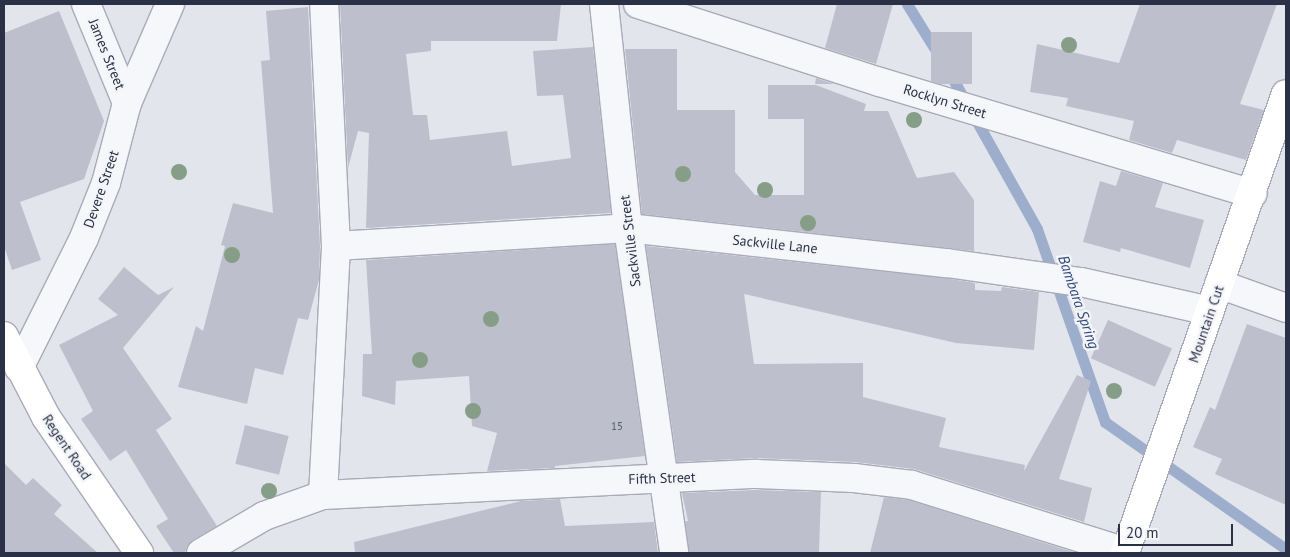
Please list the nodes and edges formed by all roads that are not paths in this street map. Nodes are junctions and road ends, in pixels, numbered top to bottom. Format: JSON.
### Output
{"nodes":[{"id":1,"x":86,"y":4,"type":"edge"},
{"id":2,"x":170,"y":4,"type":"edge"},
{"id":3,"x":324,"y":4,"type":"edge"},
{"id":4,"x":604,"y":4,"type":"edge"},
{"id":5,"x":638,"y":4,"type":"edge"},
{"id":6,"x":1286,"y":94,"type":"edge"},
{"id":7,"x":127,"y":103,"type":"junction"},
{"id":8,"x":1253,"y":194,"type":"junction"},
{"id":9,"x":628,"y":228,"type":"junction"},
{"id":10,"x":336,"y":246,"type":"junction"},
{"id":11,"x":1219,"y":284,"type":"junction"},
{"id":12,"x":1286,"y":308,"type":"edge"},
{"id":13,"x":1210,"y":311,"type":"junction"},
{"id":14,"x":4,"y":336,"type":"edge"},
{"id":15,"x":19,"y":368,"type":"junction"},
{"id":16,"x":664,"y":478,"type":"junction"},
{"id":17,"x":322,"y":495,"type":"junction"},
{"id":18,"x":1126,"y":552,"type":"edge"},
{"id":19,"x":139,"y":553,"type":"edge"},
{"id":20,"x":201,"y":553,"type":"edge"},
{"id":21,"x":674,"y":553,"type":"edge"}],
"edges":[{"from":1,"to":7,"type":"street","name":"James Street"},
{"from":2,"to":7,"type":"street","name":"Devere Street"},
{"from":3,"to":10,"type":"street"},
{"from":4,"to":9,"type":"street","name":"Sackville Street"},
{"from":5,"to":8,"type":"street","name":"Rocklyn Street"},
{"from":6,"to":8,"type":"main road","name":"Mountain Cut"},
{"from":7,"to":15,"type":"street","name":"Devere Street"},
{"from":8,"to":11,"type":"main road","name":"Mountain Cut"},
{"from":9,"to":10,"type":"street","name":"Sackville Lane"},
{"from":9,"to":13,"type":"street","name":"Sackville Lane"},
{"from":9,"to":16,"type":"street","name":"Sackville Street"},
{"from":10,"to":17,"type":"street"},
{"from":11,"to":12,"type":"street"},
{"from":11,"to":13,"type":"main road","name":"Mountain Cut"},
{"from":13,"to":18,"type":"main road","name":"Mountain Cut"},
{"from":14,"to":15,"type":"main road","name":"Regent Road"},
{"from":15,"to":19,"type":"main road","name":"Regent Road"},
{"from":16,"to":17,"type":"street","name":"Fifth Street"},
{"from":16,"to":18,"type":"street","name":"Fifth Street"},
{"from":16,"to":21,"type":"street","name":"Sackville Street"},
{"from":17,"to":20,"type":"street","name":"Fifth Street"}]}
